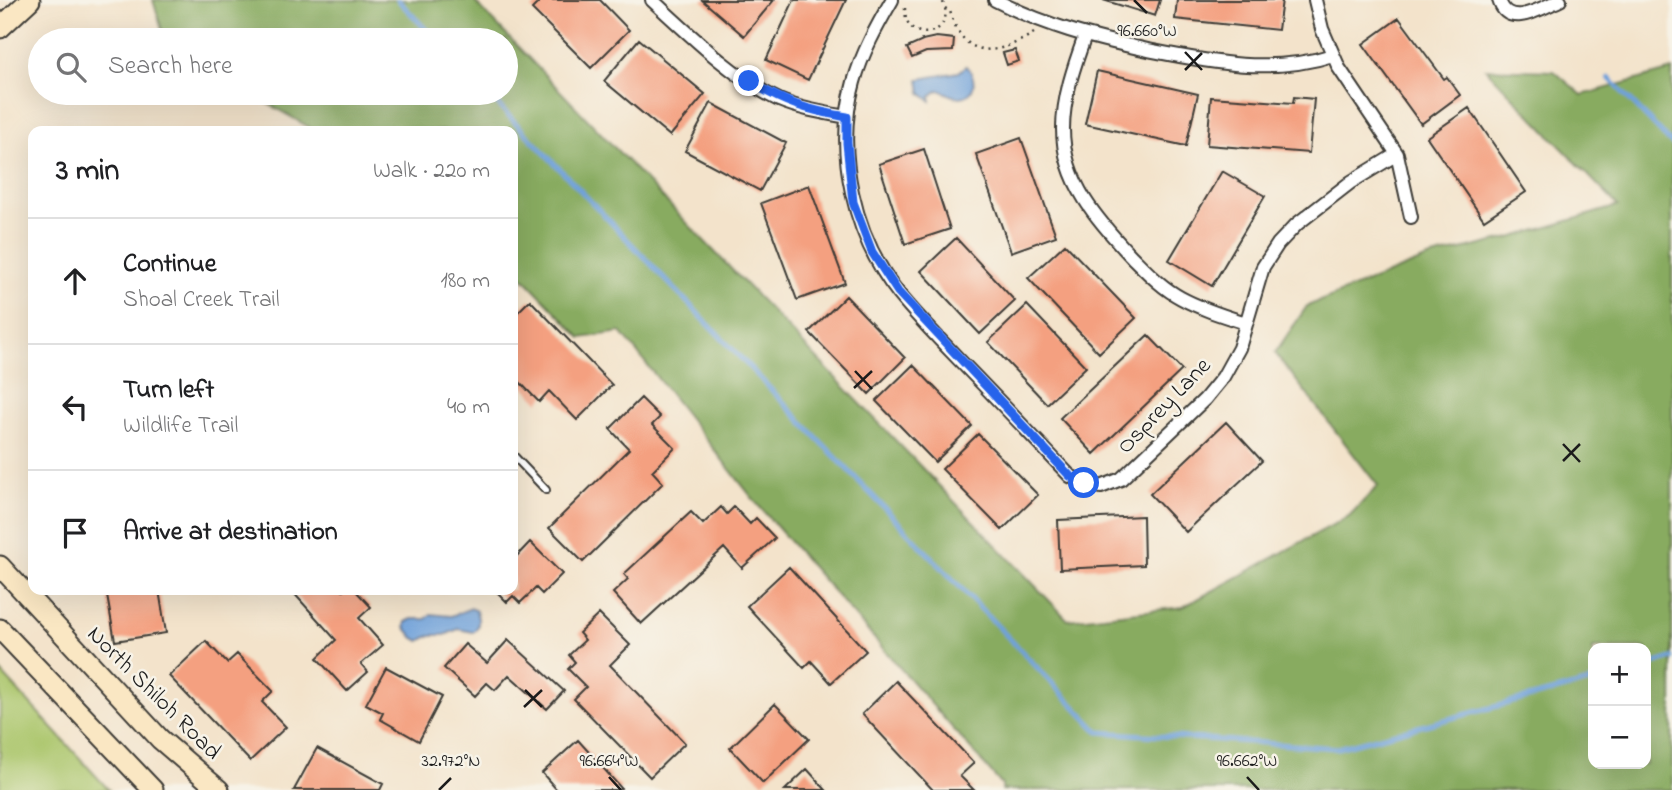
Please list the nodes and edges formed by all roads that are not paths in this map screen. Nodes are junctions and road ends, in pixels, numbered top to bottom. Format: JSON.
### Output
{"nodes":[{"id":1,"x":30,"y":0,"type":"edge"},
{"id":2,"x":652,"y":0,"type":"edge"},
{"id":3,"x":892,"y":0,"type":"edge"},
{"id":4,"x":995,"y":0,"type":"edge"},
{"id":5,"x":1315,"y":0,"type":"edge"},
{"id":6,"x":1499,"y":0,"type":"edge"},
{"id":7,"x":1560,"y":0,"type":"edge"},
{"id":8,"x":0,"y":29,"type":"edge"},
{"id":9,"x":1085,"y":36,"type":"junction"},
{"id":10,"x":1333,"y":55,"type":"junction"},
{"id":11,"x":847,"y":117,"type":"junction"},
{"id":12,"x":1397,"y":154,"type":"junction"},
{"id":13,"x":1411,"y":217,"type":"dead end"},
{"id":14,"x":1245,"y":323,"type":"junction"},
{"id":15,"x":518,"y":460,"type":"edge"},
{"id":16,"x":546,"y":490,"type":"dead end"},
{"id":17,"x":0,"y":566,"type":"edge"},
{"id":18,"x":0,"y":629,"type":"edge"},
{"id":19,"x":153,"y":790,"type":"edge"},
{"id":20,"x":219,"y":790,"type":"edge"}],
"edges":[{"from":1,"to":8,"type":"main road"},
{"from":2,"to":11,"type":"street"},
{"from":3,"to":11,"type":"street"},
{"from":4,"to":9,"type":"street"},
{"from":5,"to":10,"type":"street"},
{"from":6,"to":7,"type":"street"},
{"from":9,"to":10,"type":"street"},
{"from":9,"to":14,"type":"street"},
{"from":10,"to":12,"type":"street"},
{"from":11,"to":14,"type":"street","name":"Osprey Lane"},
{"from":12,"to":13,"type":"street"},
{"from":12,"to":14,"type":"street","name":"Osprey Lane"},
{"from":15,"to":16,"type":"lane"},
{"from":17,"to":20,"type":"main road","name":"North Shiloh Road"},
{"from":18,"to":19,"type":"main road"}]}
